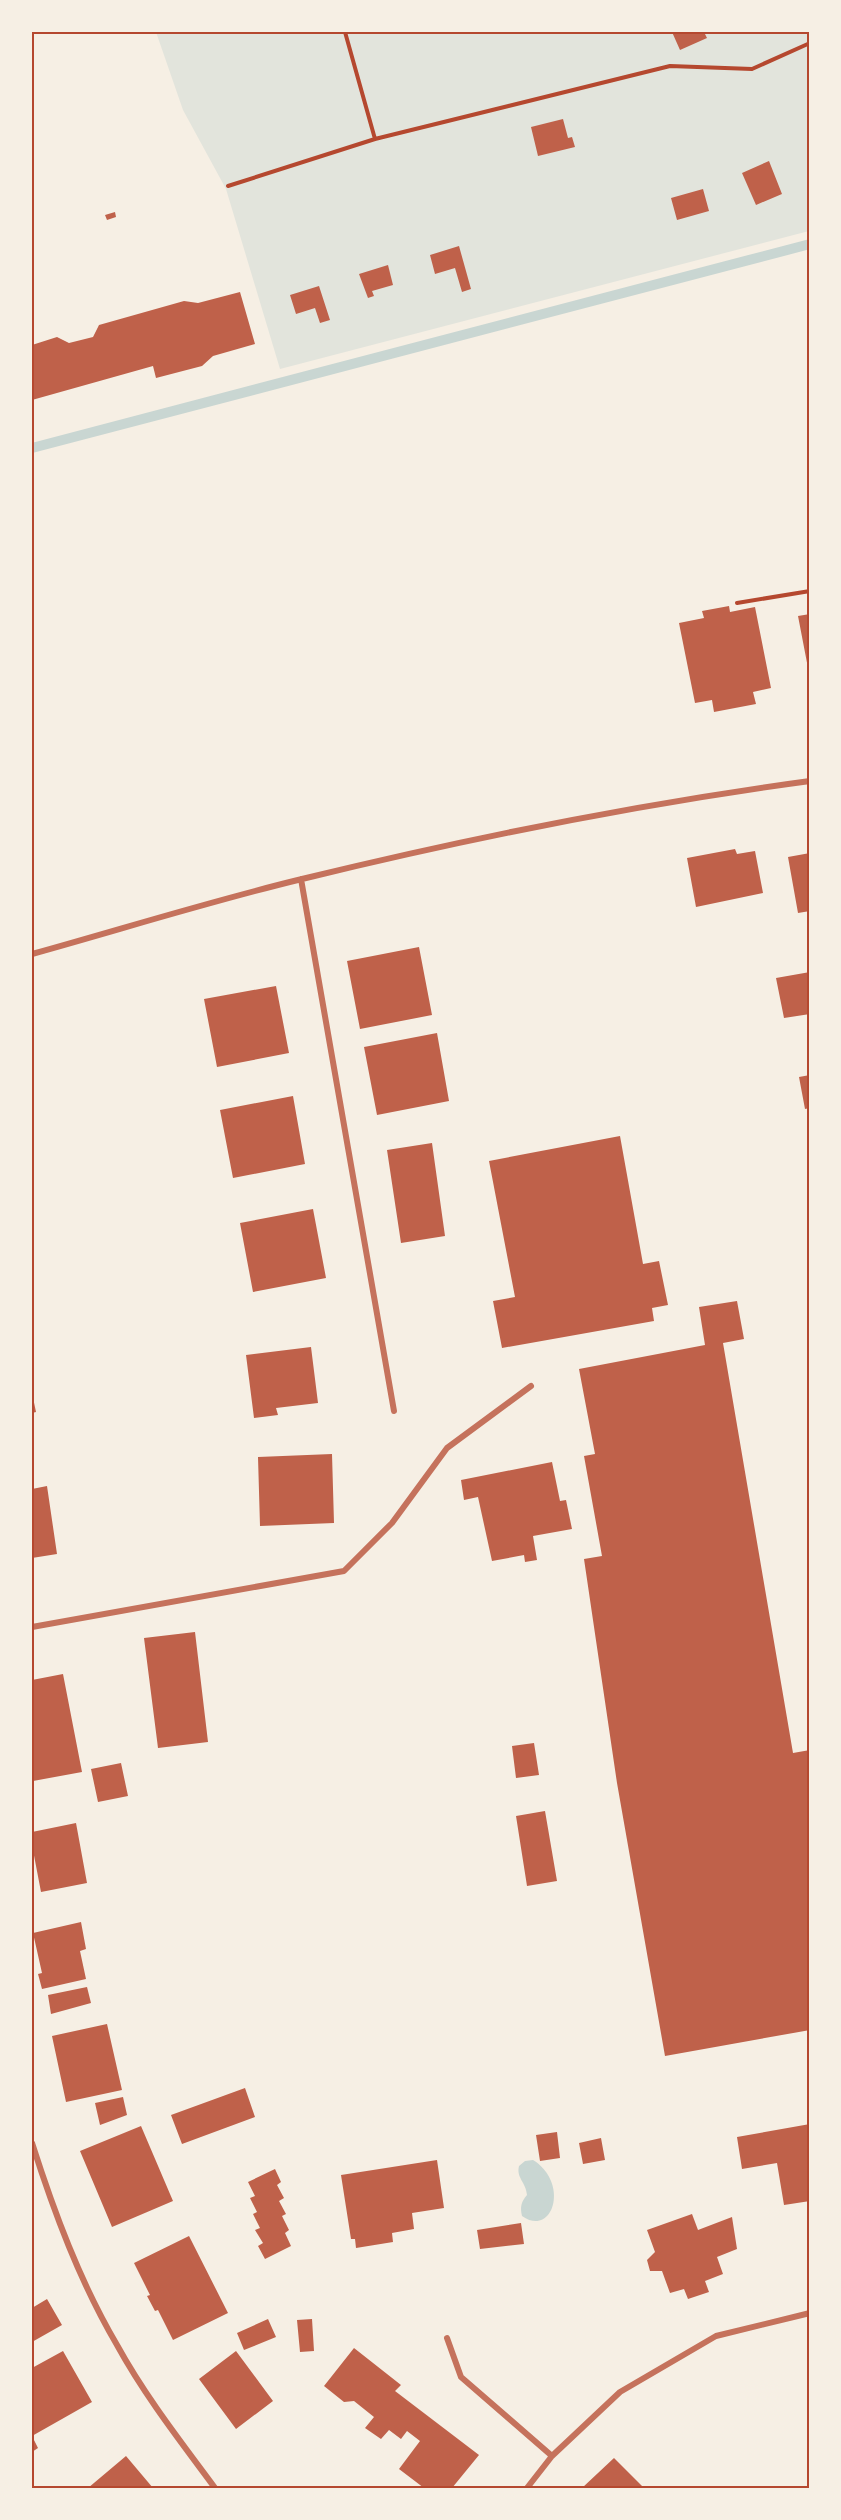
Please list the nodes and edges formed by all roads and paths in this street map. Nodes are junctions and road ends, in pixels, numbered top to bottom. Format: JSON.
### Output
{"nodes":[{"id":1,"x":345,"y":32,"type":"edge"},
{"id":2,"x":810,"y":43,"type":"edge"},
{"id":3,"x":375,"y":139,"type":"junction"},
{"id":4,"x":228,"y":186,"type":"dead end"},
{"id":5,"x":810,"y":591,"type":"edge"},
{"id":6,"x":736,"y":603,"type":"dead end"},
{"id":7,"x":810,"y":781,"type":"edge"},
{"id":8,"x":301,"y":879,"type":"junction"},
{"id":9,"x":32,"y":954,"type":"edge"},
{"id":10,"x":531,"y":1386,"type":"dead end"},
{"id":11,"x":394,"y":1411,"type":"dead end"},
{"id":12,"x":32,"y":1627,"type":"edge"},
{"id":13,"x":32,"y":2143,"type":"edge"},
{"id":14,"x":810,"y":2313,"type":"edge"},
{"id":15,"x":447,"y":2338,"type":"dead end"},
{"id":16,"x":552,"y":2456,"type":"junction"},
{"id":17,"x":215,"y":2488,"type":"edge"},
{"id":18,"x":527,"y":2488,"type":"edge"}],
"edges":[{"from":1,"to":3,"type":"path"},
{"from":2,"to":3,"type":"path"},
{"from":3,"to":4,"type":"path"},
{"from":5,"to":6,"type":"path"},
{"from":7,"to":8,"type":"street"},
{"from":8,"to":9,"type":"street"},
{"from":8,"to":11,"type":"street"},
{"from":10,"to":12,"type":"street"},
{"from":13,"to":17,"type":"street"},
{"from":14,"to":16,"type":"street"},
{"from":15,"to":16,"type":"street"},
{"from":16,"to":18,"type":"street"}]}
